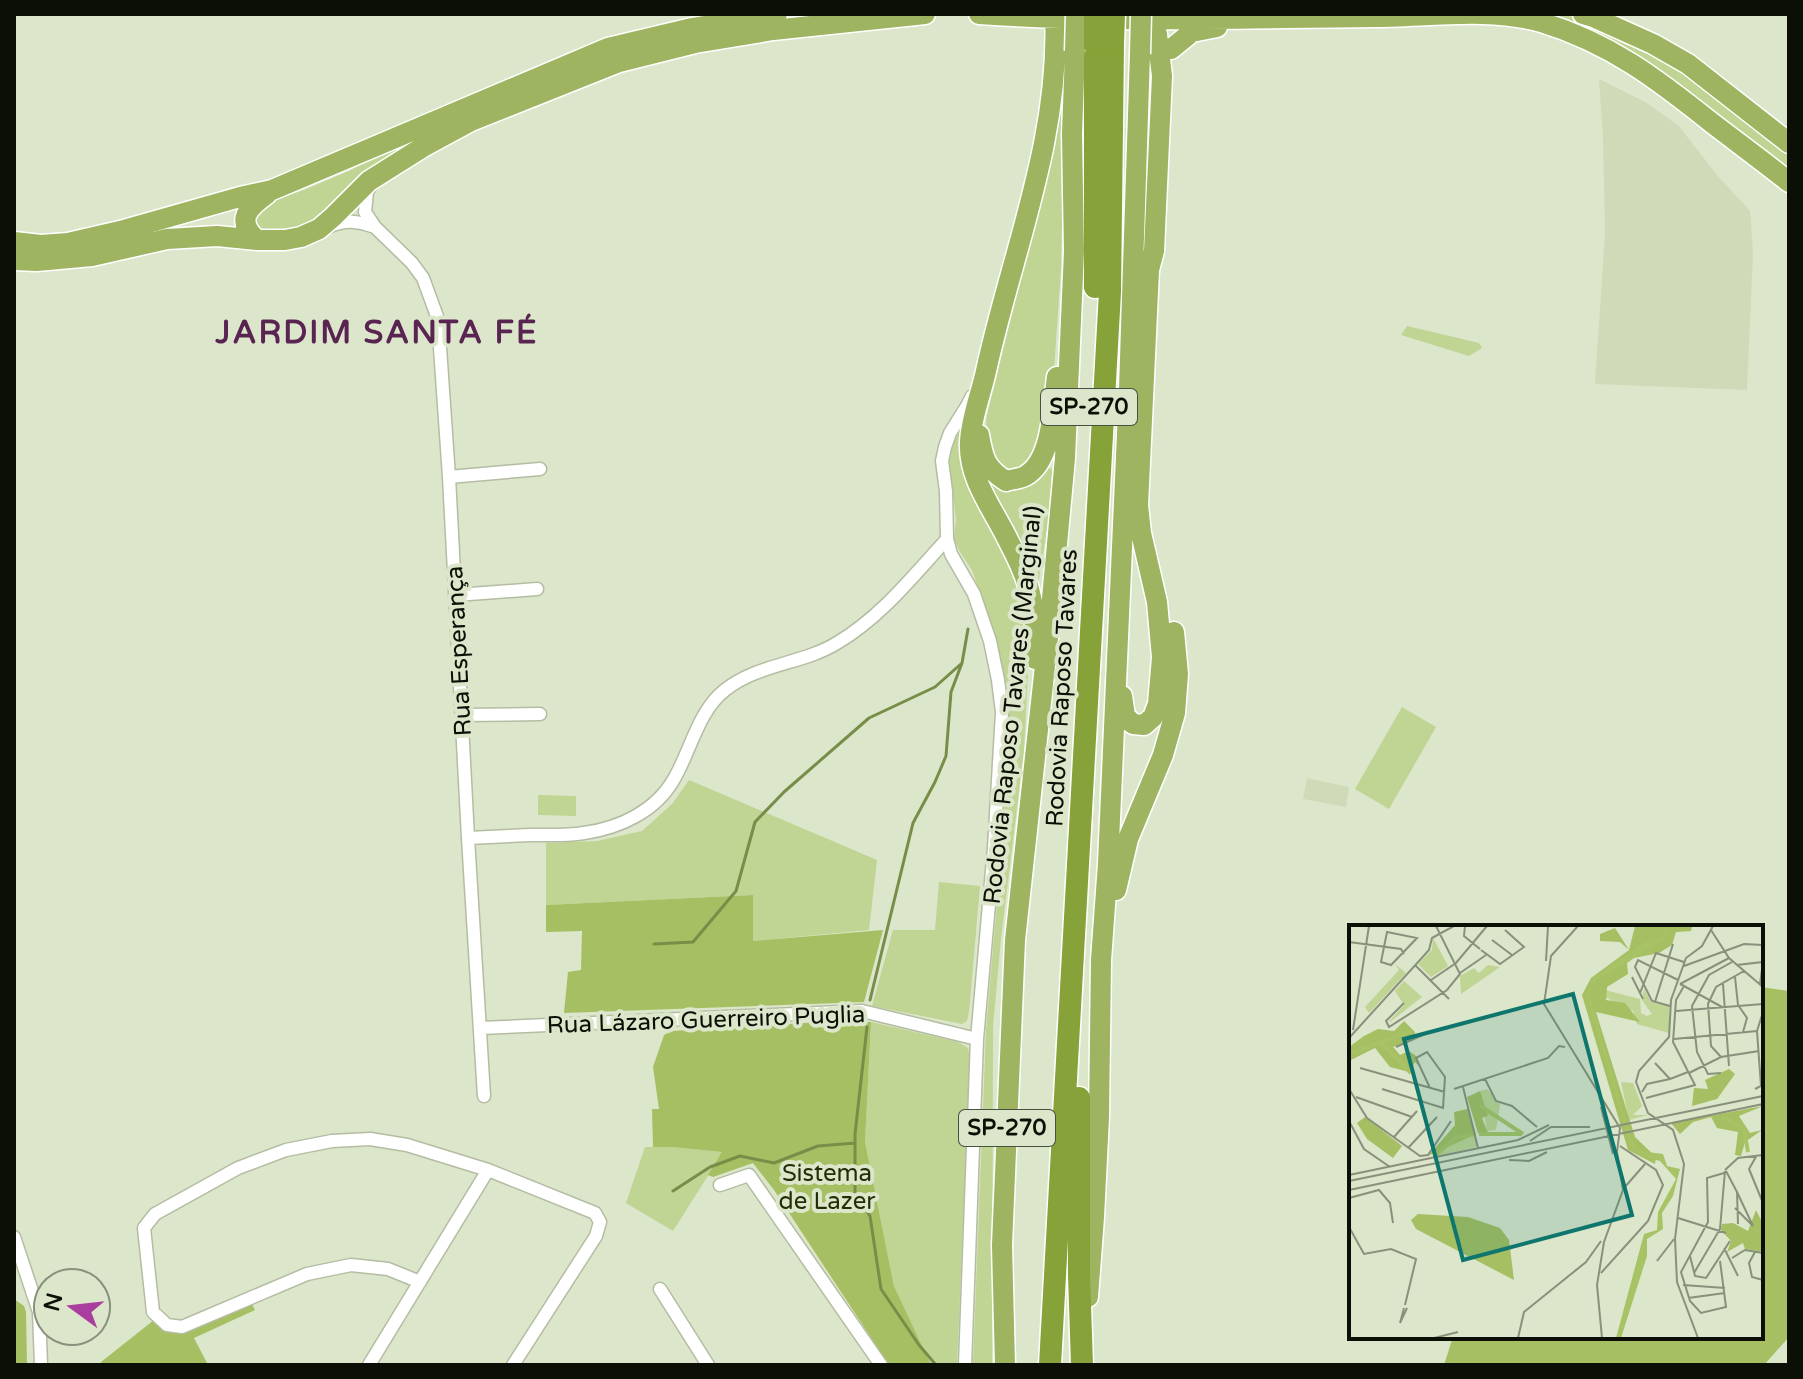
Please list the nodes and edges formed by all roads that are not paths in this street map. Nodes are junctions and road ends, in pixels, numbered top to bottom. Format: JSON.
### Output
{"nodes":[{"id":1,"x":777,"y":14,"type":"edge"},
{"id":2,"x":925,"y":14,"type":"edge"},
{"id":3,"x":979,"y":14,"type":"edge"},
{"id":4,"x":1076,"y":14,"type":"edge"},
{"id":5,"x":1095,"y":14,"type":"edge"},
{"id":6,"x":1114,"y":14,"type":"edge"},
{"id":7,"x":1583,"y":14,"type":"edge"},
{"id":8,"x":1019,"y":15,"type":"edge"},
{"id":9,"x":1143,"y":16,"type":"edge"},
{"id":10,"x":1184,"y":16,"type":"edge"},
{"id":11,"x":1055,"y":17,"type":"edge"},
{"id":12,"x":1247,"y":18,"type":"junction"},
{"id":13,"x":1085,"y":48,"type":"junction"},
{"id":14,"x":1171,"y":49,"type":"junction"},
{"id":15,"x":1635,"y":64,"type":"junction"},
{"id":16,"x":1162,"y":76,"type":"junction"},
{"id":17,"x":1789,"y":143,"type":"edge"},
{"id":18,"x":387,"y":170,"type":"junction"},
{"id":19,"x":1789,"y":182,"type":"edge"},
{"id":20,"x":272,"y":190,"type":"junction"},
{"id":21,"x":1789,"y":198,"type":"edge"},
{"id":22,"x":375,"y":227,"type":"junction"},
{"id":23,"x":309,"y":234,"type":"junction"},
{"id":24,"x":257,"y":240,"type":"junction"},
{"id":25,"x":14,"y":242,"type":"edge"},
{"id":26,"x":1074,"y":251,"type":"junction"},
{"id":27,"x":1154,"y":251,"type":"junction"},
{"id":28,"x":14,"y":260,"type":"edge"},
{"id":29,"x":988,"y":362,"type":"junction"},
{"id":30,"x":540,"y":469,"type":"dead end"},
{"id":31,"x":449,"y":477,"type":"junction"},
{"id":32,"x":947,"y":539,"type":"junction"},
{"id":33,"x":1121,"y":544,"type":"junction"},
{"id":34,"x":537,"y":589,"type":"dead end"},
{"id":35,"x":456,"y":595,"type":"junction"},
{"id":36,"x":540,"y":714,"type":"dead end"},
{"id":37,"x":462,"y":715,"type":"junction"},
{"id":38,"x":1033,"y":767,"type":"junction"},
{"id":39,"x":468,"y":838,"type":"junction"},
{"id":40,"x":1101,"y":960,"type":"junction"},
{"id":41,"x":1072,"y":973,"type":"junction"},
{"id":42,"x":481,"y":1028,"type":"junction"},
{"id":43,"x":977,"y":1039,"type":"junction"},
{"id":44,"x":484,"y":1096,"type":"dead end"},
{"id":45,"x":488,"y":1170,"type":"junction"},
{"id":46,"x":720,"y":1185,"type":"dead end"},
{"id":47,"x":14,"y":1237,"type":"edge"},
{"id":48,"x":420,"y":1282,"type":"junction"},
{"id":49,"x":660,"y":1289,"type":"dead end"},
{"id":50,"x":41,"y":1365,"type":"edge"},
{"id":51,"x":369,"y":1365,"type":"edge"},
{"id":52,"x":513,"y":1365,"type":"edge"},
{"id":53,"x":708,"y":1365,"type":"edge"},
{"id":54,"x":881,"y":1365,"type":"edge"},
{"id":55,"x":965,"y":1365,"type":"edge"},
{"id":56,"x":1005,"y":1365,"type":"edge"},
{"id":57,"x":1038,"y":1365,"type":"edge"},
{"id":58,"x":1050,"y":1365,"type":"edge"},
{"id":59,"x":1083,"y":1365,"type":"edge"}],
"edges":[{"from":1,"to":20,"type":"highway"},
{"from":2,"to":18,"type":"highway"},
{"from":3,"to":8,"type":"highway"},
{"from":4,"to":13,"type":"highway","name":"Rodovia Raposo Tavares","number":"SP-270","bridge":true},
{"from":5,"to":13,"type":"highway","name":"Rodovia Raposo Tavares","number":"SP-270","bridge":true},
{"from":6,"to":13,"type":"highway","name":"Rodovia Raposo Tavares","number":"SP-270","bridge":true},
{"from":7,"to":17,"type":"highway"},
{"from":8,"to":11,"type":"highway"},
{"from":8,"to":13,"type":"highway"},
{"from":9,"to":10,"type":"highway"},
{"from":9,"to":11,"type":"highway"},
{"from":9,"to":16,"type":"highway"},
{"from":9,"to":33,"type":"highway","number":"SP-270","bridge":true},
{"from":10,"to":12,"type":"highway"},
{"from":10,"to":14,"type":"highway"},
{"from":11,"to":13,"type":"highway"},
{"from":12,"to":14,"type":"highway"},
{"from":12,"to":15,"type":"highway"},
{"from":13,"to":26,"type":"highway","name":"Rodovia Raposo Tavares (Marginal)","number":"SP-270"},
{"from":13,"to":29,"type":"highway"},
{"from":13,"to":41,"type":"highway","name":"Rodovia Raposo Tavares","number":"SP-270"},
{"from":13,"to":57,"type":"highway","name":"Rodovia Raposo Tavares","number":"SP-270"},
{"from":14,"to":16,"type":"highway"},
{"from":15,"to":19,"type":"highway"},
{"from":15,"to":21,"type":"highway"},
{"from":16,"to":27,"type":"highway"},
{"from":18,"to":22,"type":"street"},
{"from":18,"to":23,"type":"highway"},
{"from":20,"to":24,"type":"highway"},
{"from":20,"to":25,"type":"highway"},
{"from":22,"to":23,"type":"street"},
{"from":22,"to":31,"type":"street","name":"Rua Esperança"},
{"from":23,"to":24,"type":"highway"},
{"from":24,"to":28,"type":"highway"},
{"from":26,"to":29,"type":"highway"},
{"from":26,"to":38,"type":"highway","name":"Rodovia Raposo Tavares (Marginal)","number":"SP-270"},
{"from":27,"to":33,"type":"highway"},
{"from":27,"to":40,"type":"highway"},
{"from":29,"to":32,"type":"street"},
{"from":29,"to":38,"type":"highway"},
{"from":30,"to":31,"type":"street"},
{"from":31,"to":35,"type":"street","name":"Rua Esperança"},
{"from":32,"to":39,"type":"street"},
{"from":32,"to":43,"type":"street"},
{"from":33,"to":40,"type":"highway","number":"SP-270"},
{"from":34,"to":35,"type":"street"},
{"from":35,"to":37,"type":"street","name":"Rua Esperança"},
{"from":36,"to":37,"type":"street"},
{"from":37,"to":39,"type":"street","name":"Rua Esperança"},
{"from":38,"to":56,"type":"highway","name":"Rodovia Raposo Tavares (Marginal)","number":"SP-270"},
{"from":39,"to":42,"type":"street","name":"Rua Esperança"},
{"from":40,"to":59,"type":"highway","number":"SP-270"},
{"from":41,"to":58,"type":"highway","name":"Rodovia Raposo Tavares","number":"SP-270"},
{"from":41,"to":59,"type":"highway"},
{"from":42,"to":43,"type":"street","name":"Rua Lázaro Guerreiro Puglia"},
{"from":42,"to":44,"type":"street","name":"Rua Esperança"},
{"from":43,"to":55,"type":"street"},
{"from":45,"to":48,"type":"street"},
{"from":45,"to":48,"type":"street"},
{"from":45,"to":52,"type":"street"},
{"from":46,"to":54,"type":"street"},
{"from":47,"to":50,"type":"street"},
{"from":48,"to":51,"type":"street"},
{"from":49,"to":53,"type":"street"}]}
